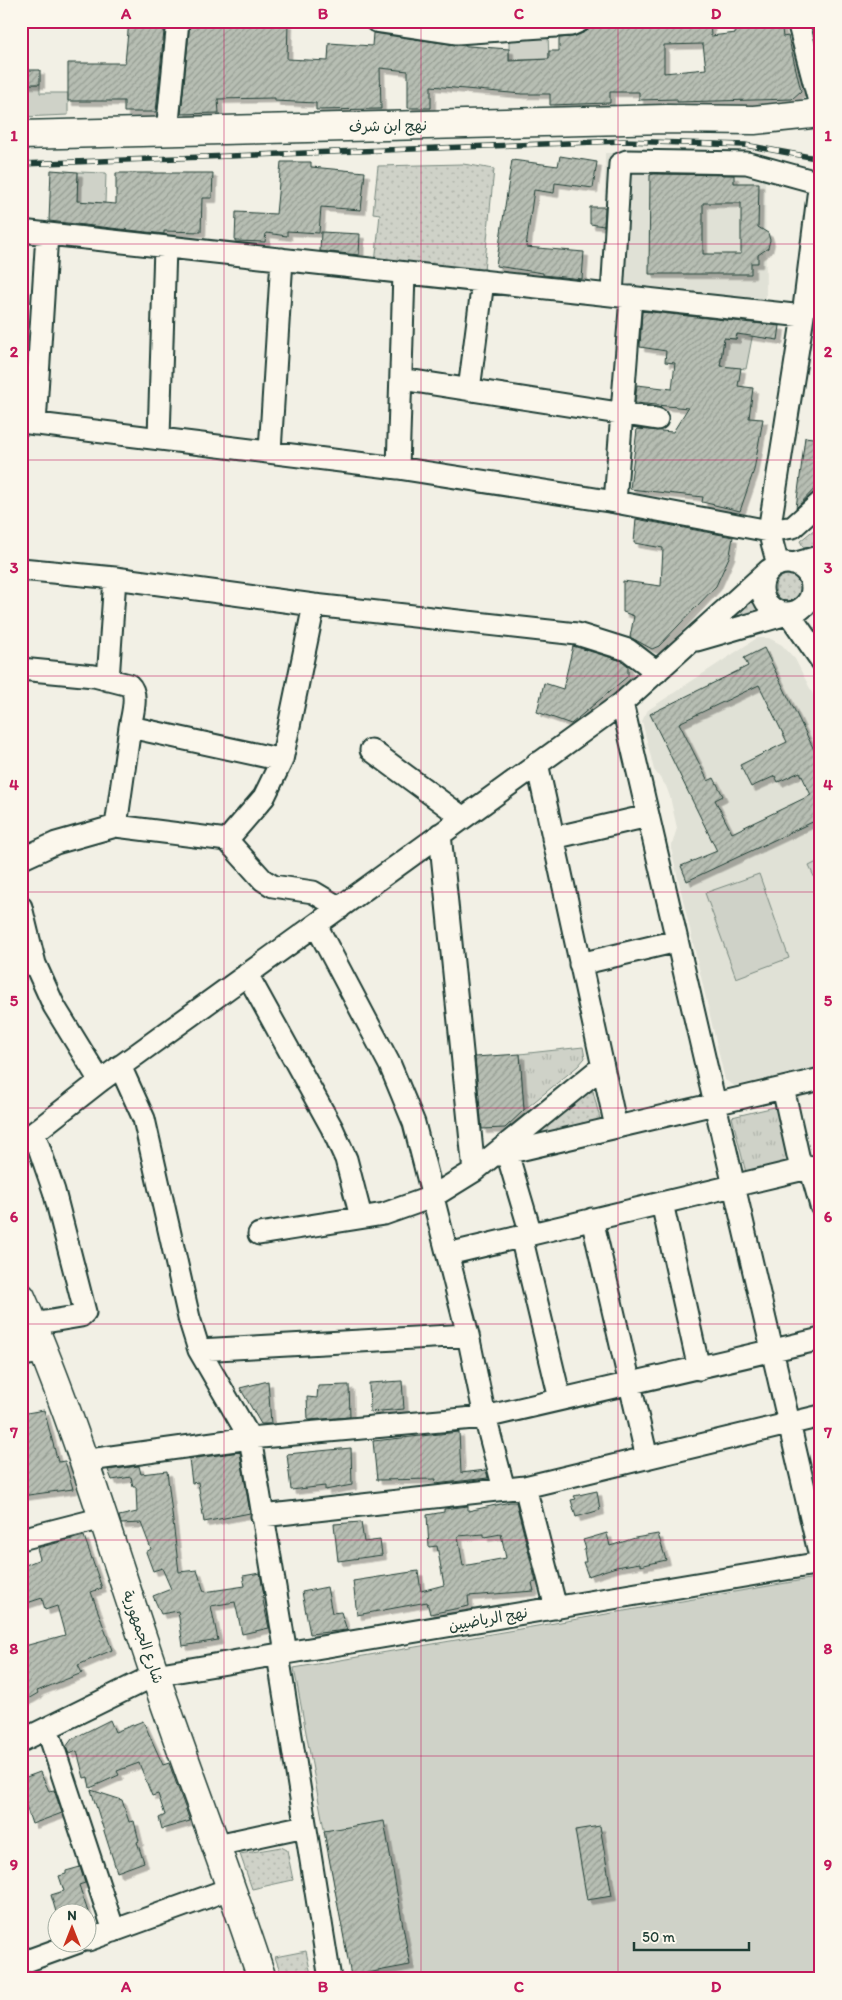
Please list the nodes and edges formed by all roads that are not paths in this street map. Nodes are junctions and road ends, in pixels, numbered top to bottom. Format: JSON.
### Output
{"nodes":[{"id":1,"x":178,"y":21,"type":"edge"},
{"id":2,"x":376,"y":21,"type":"edge"},
{"id":3,"x":580,"y":21,"type":"edge"},
{"id":4,"x":798,"y":21,"type":"edge"},
{"id":5,"x":420,"y":25,"type":"edge"},
{"id":6,"x":821,"y":111,"type":"edge"},
{"id":7,"x":754,"y":120,"type":"junction"},
{"id":8,"x":821,"y":130,"type":"edge"},
{"id":9,"x":167,"y":132,"type":"junction"},
{"id":10,"x":21,"y":136,"type":"edge"},
{"id":11,"x":820,"y":182,"type":"edge"},
{"id":12,"x":21,"y":231,"type":"edge"},
{"id":13,"x":48,"y":234,"type":"junction"},
{"id":14,"x":164,"y":246,"type":"junction"},
{"id":15,"x":282,"y":259,"type":"junction"},
{"id":16,"x":404,"y":273,"type":"junction"},
{"id":17,"x":483,"y":281,"type":"junction"},
{"id":18,"x":622,"y":296,"type":"junction"},
{"id":19,"x":803,"y":316,"type":"junction"},
{"id":20,"x":401,"y":379,"type":"junction"},
{"id":21,"x":469,"y":390,"type":"junction"},
{"id":22,"x":622,"y":414,"type":"junction"},
{"id":23,"x":657,"y":419,"type":"dead end"},
{"id":24,"x":28,"y":423,"type":"edge"},
{"id":25,"x":159,"y":437,"type":"junction"},
{"id":26,"x":270,"y":451,"type":"junction"},
{"id":27,"x":398,"y":468,"type":"junction"},
{"id":28,"x":615,"y":502,"type":"junction"},
{"id":29,"x":821,"y":502,"type":"edge"},
{"id":30,"x":769,"y":531,"type":"junction"},
{"id":31,"x":821,"y":556,"type":"edge"},
{"id":32,"x":780,"y":566,"type":"junction"},
{"id":33,"x":21,"y":569,"type":"edge"},
{"id":34,"x":115,"y":578,"type":"junction"},
{"id":35,"x":813,"y":599,"type":"edge"},
{"id":36,"x":314,"y":605,"type":"junction"},
{"id":37,"x":788,"y":614,"type":"junction"},
{"id":38,"x":692,"y":642,"type":"junction"},
{"id":39,"x":819,"y":656,"type":"edge"},
{"id":40,"x":21,"y":669,"type":"edge"},
{"id":41,"x":657,"y":672,"type":"junction"},
{"id":42,"x":108,"y":680,"type":"junction"},
{"id":43,"x":622,"y":703,"type":"junction"},
{"id":44,"x":130,"y":727,"type":"junction"},
{"id":45,"x":371,"y":750,"type":"dead end"},
{"id":46,"x":282,"y":760,"type":"junction"},
{"id":47,"x":537,"y":763,"type":"junction"},
{"id":48,"x":648,"y":816,"type":"junction"},
{"id":49,"x":462,"y":817,"type":"junction"},
{"id":50,"x":116,"y":826,"type":"junction"},
{"id":51,"x":440,"y":834,"type":"junction"},
{"id":52,"x":553,"y":838,"type":"junction"},
{"id":53,"x":227,"y":840,"type":"junction"},
{"id":54,"x":21,"y":859,"type":"edge"},
{"id":55,"x":21,"y":907,"type":"edge"},
{"id":56,"x":340,"y":908,"type":"junction"},
{"id":57,"x":316,"y":924,"type":"junction"},
{"id":58,"x":677,"y":940,"type":"junction"},
{"id":59,"x":28,"y":964,"type":"edge"},
{"id":60,"x":580,"y":964,"type":"junction"},
{"id":61,"x":247,"y":974,"type":"junction"},
{"id":62,"x":120,"y":1066,"type":"junction"},
{"id":63,"x":603,"y":1066,"type":"junction"},
{"id":64,"x":821,"y":1079,"type":"edge"},
{"id":65,"x":100,"y":1081,"type":"junction"},
{"id":66,"x":783,"y":1088,"type":"junction"},
{"id":67,"x":715,"y":1104,"type":"junction"},
{"id":68,"x":616,"y":1127,"type":"junction"},
{"id":69,"x":28,"y":1138,"type":"edge"},
{"id":70,"x":500,"y":1155,"type":"junction"},
{"id":71,"x":811,"y":1167,"type":"edge"},
{"id":72,"x":474,"y":1171,"type":"junction"},
{"id":73,"x":734,"y":1186,"type":"junction"},
{"id":74,"x":432,"y":1197,"type":"junction"},
{"id":75,"x":662,"y":1203,"type":"junction"},
{"id":76,"x":821,"y":1206,"type":"edge"},
{"id":77,"x":361,"y":1217,"type":"junction"},
{"id":78,"x":592,"y":1220,"type":"junction"},
{"id":79,"x":259,"y":1234,"type":"dead end"},
{"id":80,"x":526,"y":1235,"type":"junction"},
{"id":81,"x":448,"y":1254,"type":"junction"},
{"id":82,"x":21,"y":1297,"type":"edge"},
{"id":83,"x":33,"y":1324,"type":"junction"},
{"id":84,"x":468,"y":1335,"type":"junction"},
{"id":85,"x":821,"y":1339,"type":"edge"},
{"id":86,"x":199,"y":1350,"type":"junction"},
{"id":87,"x":772,"y":1352,"type":"junction"},
{"id":88,"x":32,"y":1353,"type":"edge"},
{"id":89,"x":699,"y":1369,"type":"junction"},
{"id":90,"x":630,"y":1385,"type":"junction"},
{"id":91,"x":560,"y":1400,"type":"junction"},
{"id":92,"x":821,"y":1416,"type":"edge"},
{"id":93,"x":485,"y":1417,"type":"junction"},
{"id":94,"x":790,"y":1424,"type":"junction"},
{"id":95,"x":250,"y":1438,"type":"junction"},
{"id":96,"x":647,"y":1458,"type":"junction"},
{"id":97,"x":82,"y":1461,"type":"junction"},
{"id":98,"x":514,"y":1488,"type":"junction"},
{"id":99,"x":262,"y":1516,"type":"junction"},
{"id":100,"x":103,"y":1518,"type":"junction"},
{"id":101,"x":21,"y":1539,"type":"edge"},
{"id":102,"x":821,"y":1562,"type":"edge"},
{"id":103,"x":556,"y":1608,"type":"junction"},
{"id":104,"x":282,"y":1654,"type":"junction"},
{"id":105,"x":155,"y":1675,"type":"junction"},
{"id":106,"x":47,"y":1728,"type":"junction"},
{"id":107,"x":21,"y":1741,"type":"edge"},
{"id":108,"x":305,"y":1826,"type":"junction"},
{"id":109,"x":217,"y":1845,"type":"junction"},
{"id":110,"x":232,"y":1888,"type":"junction"},
{"id":111,"x":114,"y":1931,"type":"junction"},
{"id":112,"x":98,"y":1937,"type":"edge"},
{"id":113,"x":52,"y":1952,"type":"edge"},
{"id":114,"x":21,"y":1963,"type":"edge"},
{"id":115,"x":262,"y":1979,"type":"edge"},
{"id":116,"x":330,"y":1979,"type":"edge"}],
"edges":[{"from":1,"to":9,"type":"street"},
{"from":2,"to":5,"type":"street"},
{"from":3,"to":5,"type":"street"},
{"from":4,"to":6,"type":"street"},
{"from":6,"to":7,"type":"main road","name":"نهج ابن شرف"},
{"from":7,"to":8,"type":"main road","name":"نهج ابن شرف"},
{"from":7,"to":9,"type":"main road","name":"نهج ابن شرف"},
{"from":9,"to":10,"type":"main road","name":"نهج ابن شرف"},
{"from":11,"to":18,"type":"street"},
{"from":11,"to":19,"type":"street"},
{"from":12,"to":13,"type":"street"},
{"from":13,"to":14,"type":"street"},
{"from":13,"to":24,"type":"street"},
{"from":14,"to":15,"type":"street"},
{"from":14,"to":25,"type":"street"},
{"from":15,"to":16,"type":"street"},
{"from":15,"to":26,"type":"street"},
{"from":16,"to":17,"type":"street"},
{"from":16,"to":20,"type":"street"},
{"from":17,"to":18,"type":"street"},
{"from":17,"to":21,"type":"street"},
{"from":18,"to":19,"type":"street"},
{"from":18,"to":22,"type":"street"},
{"from":19,"to":30,"type":"street"},
{"from":20,"to":21,"type":"street"},
{"from":20,"to":27,"type":"street"},
{"from":21,"to":22,"type":"street"},
{"from":22,"to":23,"type":"street"},
{"from":22,"to":28,"type":"street"},
{"from":24,"to":25,"type":"street"},
{"from":25,"to":26,"type":"street"},
{"from":26,"to":27,"type":"street"},
{"from":27,"to":28,"type":"street"},
{"from":28,"to":30,"type":"street"},
{"from":29,"to":30,"type":"street"},
{"from":30,"to":32,"type":"street"},
{"from":31,"to":32,"type":"street"},
{"from":32,"to":35,"type":"street"},
{"from":32,"to":37,"type":"street"},
{"from":32,"to":38,"type":"street"},
{"from":33,"to":34,"type":"street"},
{"from":34,"to":36,"type":"street"},
{"from":34,"to":42,"type":"street"},
{"from":35,"to":37,"type":"street"},
{"from":35,"to":39,"type":"street"},
{"from":36,"to":41,"type":"street"},
{"from":36,"to":46,"type":"street"},
{"from":37,"to":38,"type":"street"},
{"from":37,"to":39,"type":"street"},
{"from":38,"to":41,"type":"street"},
{"from":40,"to":42,"type":"street"},
{"from":41,"to":43,"type":"street"},
{"from":42,"to":44,"type":"street"},
{"from":43,"to":47,"type":"street"},
{"from":43,"to":48,"type":"street"},
{"from":44,"to":46,"type":"street"},
{"from":44,"to":50,"type":"street"},
{"from":45,"to":49,"type":"street"},
{"from":46,"to":53,"type":"street"},
{"from":47,"to":49,"type":"street"},
{"from":47,"to":52,"type":"street"},
{"from":48,"to":52,"type":"street"},
{"from":48,"to":58,"type":"street"},
{"from":49,"to":51,"type":"street"},
{"from":50,"to":53,"type":"street"},
{"from":50,"to":54,"type":"street"},
{"from":51,"to":56,"type":"street"},
{"from":51,"to":72,"type":"street"},
{"from":52,"to":60,"type":"street"},
{"from":53,"to":56,"type":"street"},
{"from":55,"to":59,"type":"street"},
{"from":56,"to":57,"type":"street"},
{"from":57,"to":61,"type":"street"},
{"from":57,"to":74,"type":"street"},
{"from":58,"to":60,"type":"street"},
{"from":58,"to":67,"type":"street"},
{"from":59,"to":65,"type":"street"},
{"from":60,"to":63,"type":"street"},
{"from":61,"to":62,"type":"street"},
{"from":61,"to":77,"type":"street"},
{"from":62,"to":65,"type":"street"},
{"from":62,"to":86,"type":"street"},
{"from":63,"to":68,"type":"street"},
{"from":63,"to":70,"type":"street"},
{"from":64,"to":66,"type":"street"},
{"from":65,"to":69,"type":"street"},
{"from":66,"to":67,"type":"street"},
{"from":66,"to":71,"type":"street"},
{"from":67,"to":68,"type":"street"},
{"from":67,"to":73,"type":"street"},
{"from":68,"to":70,"type":"street"},
{"from":69,"to":83,"type":"street"},
{"from":70,"to":72,"type":"street"},
{"from":70,"to":80,"type":"street"},
{"from":71,"to":73,"type":"street"},
{"from":71,"to":76,"type":"street"},
{"from":72,"to":74,"type":"street"},
{"from":73,"to":75,"type":"street"},
{"from":73,"to":87,"type":"street"},
{"from":74,"to":77,"type":"street"},
{"from":74,"to":81,"type":"street"},
{"from":75,"to":78,"type":"street"},
{"from":75,"to":89,"type":"street"},
{"from":77,"to":79,"type":"street"},
{"from":78,"to":80,"type":"street"},
{"from":78,"to":90,"type":"street"},
{"from":80,"to":81,"type":"street"},
{"from":80,"to":91,"type":"street"},
{"from":81,"to":84,"type":"street"},
{"from":82,"to":83,"type":"main road","name":"شارع الجمهورية"},
{"from":83,"to":88,"type":"main road","name":"شارع الجمهورية"},
{"from":84,"to":86,"type":"street"},
{"from":84,"to":93,"type":"street"},
{"from":85,"to":87,"type":"street"},
{"from":86,"to":95,"type":"street"},
{"from":87,"to":89,"type":"street"},
{"from":87,"to":94,"type":"street"},
{"from":88,"to":97,"type":"main road","name":"شارع الجمهورية"},
{"from":89,"to":90,"type":"street"},
{"from":90,"to":91,"type":"street"},
{"from":90,"to":96,"type":"street"},
{"from":91,"to":93,"type":"street"},
{"from":92,"to":94,"type":"street"},
{"from":93,"to":95,"type":"street"},
{"from":93,"to":98,"type":"street"},
{"from":94,"to":96,"type":"street"},
{"from":94,"to":102,"type":"street"},
{"from":95,"to":97,"type":"street"},
{"from":95,"to":99,"type":"street"},
{"from":96,"to":98,"type":"street"},
{"from":97,"to":100,"type":"main road","name":"شارع الجمهورية"},
{"from":98,"to":99,"type":"street"},
{"from":98,"to":103,"type":"street"},
{"from":99,"to":104,"type":"street"},
{"from":100,"to":101,"type":"street"},
{"from":100,"to":105,"type":"main road","name":"شارع الجمهورية"},
{"from":102,"to":103,"type":"street","name":"نهج الرياضيين"},
{"from":103,"to":104,"type":"street","name":"نهج الرياضيين"},
{"from":104,"to":105,"type":"street","name":"نهج الرياضيين"},
{"from":104,"to":108,"type":"street"},
{"from":105,"to":106,"type":"street","name":"نهج الرياضيين"},
{"from":105,"to":109,"type":"main road","name":"شارع الجمهورية"},
{"from":106,"to":107,"type":"street","name":"نهج الرياضيين"},
{"from":106,"to":111,"type":"street"},
{"from":108,"to":109,"type":"street"},
{"from":108,"to":116,"type":"street"},
{"from":109,"to":110,"type":"main road","name":"شارع الجمهورية"},
{"from":110,"to":111,"type":"street"},
{"from":110,"to":115,"type":"main road","name":"شارع الجمهورية"},
{"from":111,"to":112,"type":"street"},
{"from":113,"to":114,"type":"street"}]}
